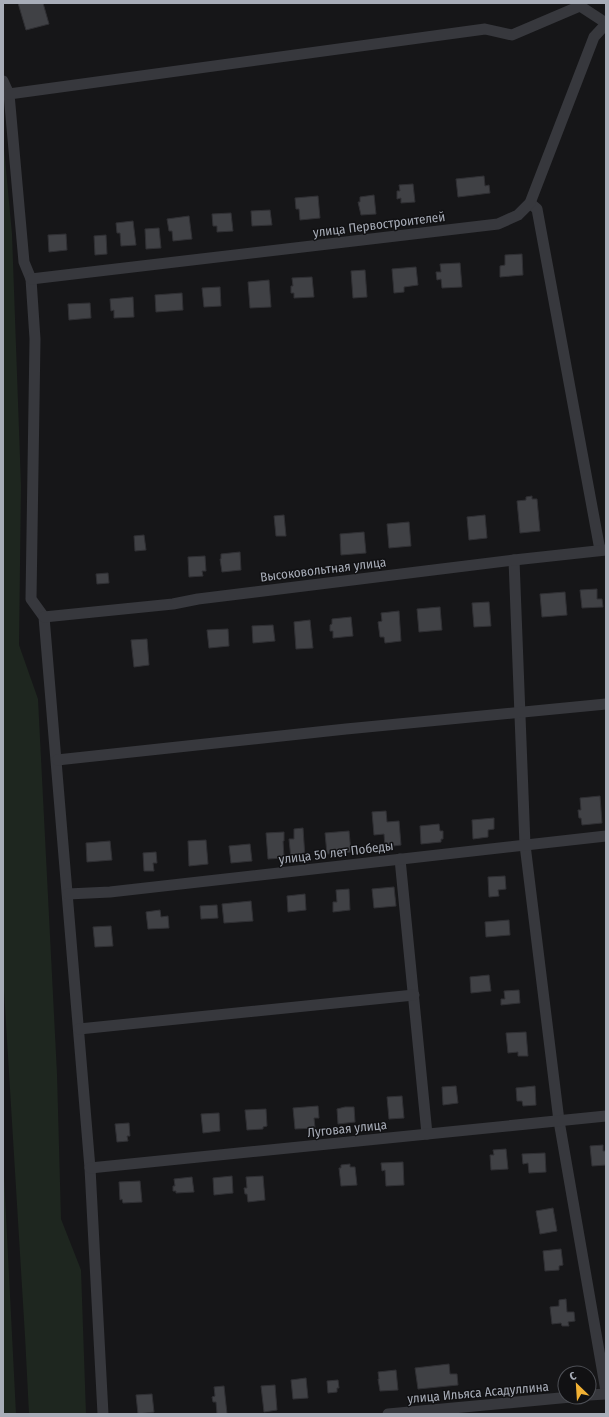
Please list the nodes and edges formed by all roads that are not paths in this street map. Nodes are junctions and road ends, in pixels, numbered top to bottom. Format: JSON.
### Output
{"nodes":[{"id":1,"x":606,"y":23,"type":"edge"},
{"id":2,"x":3,"y":81,"type":"edge"},
{"id":3,"x":9,"y":94,"type":"junction"},
{"id":4,"x":530,"y":203,"type":"junction"},
{"id":5,"x":31,"y":279,"type":"junction"},
{"id":6,"x":603,"y":550,"type":"edge"},
{"id":7,"x":514,"y":560,"type":"junction"},
{"id":8,"x":44,"y":617,"type":"junction"},
{"id":9,"x":606,"y":704,"type":"edge"},
{"id":10,"x":520,"y":712,"type":"junction"},
{"id":11,"x":57,"y":760,"type":"junction"},
{"id":12,"x":606,"y":836,"type":"edge"},
{"id":13,"x":525,"y":845,"type":"junction"},
{"id":14,"x":400,"y":859,"type":"junction"},
{"id":15,"x":68,"y":894,"type":"junction"},
{"id":16,"x":414,"y":995,"type":"junction"},
{"id":17,"x":79,"y":1030,"type":"junction"},
{"id":18,"x":606,"y":1116,"type":"edge"},
{"id":19,"x":559,"y":1121,"type":"junction"},
{"id":20,"x":427,"y":1134,"type":"junction"},
{"id":21,"x":90,"y":1168,"type":"junction"},
{"id":22,"x":606,"y":1393,"type":"edge"},
{"id":23,"x":557,"y":1398,"type":"edge"},
{"id":24,"x":103,"y":1414,"type":"edge"},
{"id":25,"x":388,"y":1414,"type":"edge"}],
"edges":[{"from":1,"to":3,"type":"street"},
{"from":1,"to":4,"type":"street","name":"улица Первостроителей"},
{"from":2,"to":3,"type":"street"},
{"from":3,"to":5,"type":"street"},
{"from":4,"to":5,"type":"street","name":"улица Первостроителей"},
{"from":4,"to":6,"type":"street"},
{"from":5,"to":8,"type":"street"},
{"from":6,"to":7,"type":"street","name":"Высоковольтная улица"},
{"from":7,"to":8,"type":"street","name":"Высоковольтная улица"},
{"from":7,"to":10,"type":"street"},
{"from":8,"to":11,"type":"street"},
{"from":9,"to":10,"type":"street"},
{"from":10,"to":11,"type":"street"},
{"from":10,"to":13,"type":"street"},
{"from":11,"to":15,"type":"street"},
{"from":12,"to":13,"type":"street","name":"улица 50 лет Победы"},
{"from":13,"to":14,"type":"street","name":"улица 50 лет Победы"},
{"from":13,"to":19,"type":"street"},
{"from":14,"to":15,"type":"street","name":"улица 50 лет Победы"},
{"from":14,"to":16,"type":"street"},
{"from":15,"to":17,"type":"street"},
{"from":16,"to":17,"type":"street"},
{"from":16,"to":20,"type":"street"},
{"from":17,"to":21,"type":"street"},
{"from":18,"to":19,"type":"street","name":"Луговая улица"},
{"from":19,"to":20,"type":"street","name":"Луговая улица"},
{"from":19,"to":22,"type":"street"},
{"from":20,"to":21,"type":"street","name":"Луговая улица"},
{"from":21,"to":24,"type":"street"},
{"from":23,"to":25,"type":"street","name":"улица Ильяса Асадуллина"}]}
